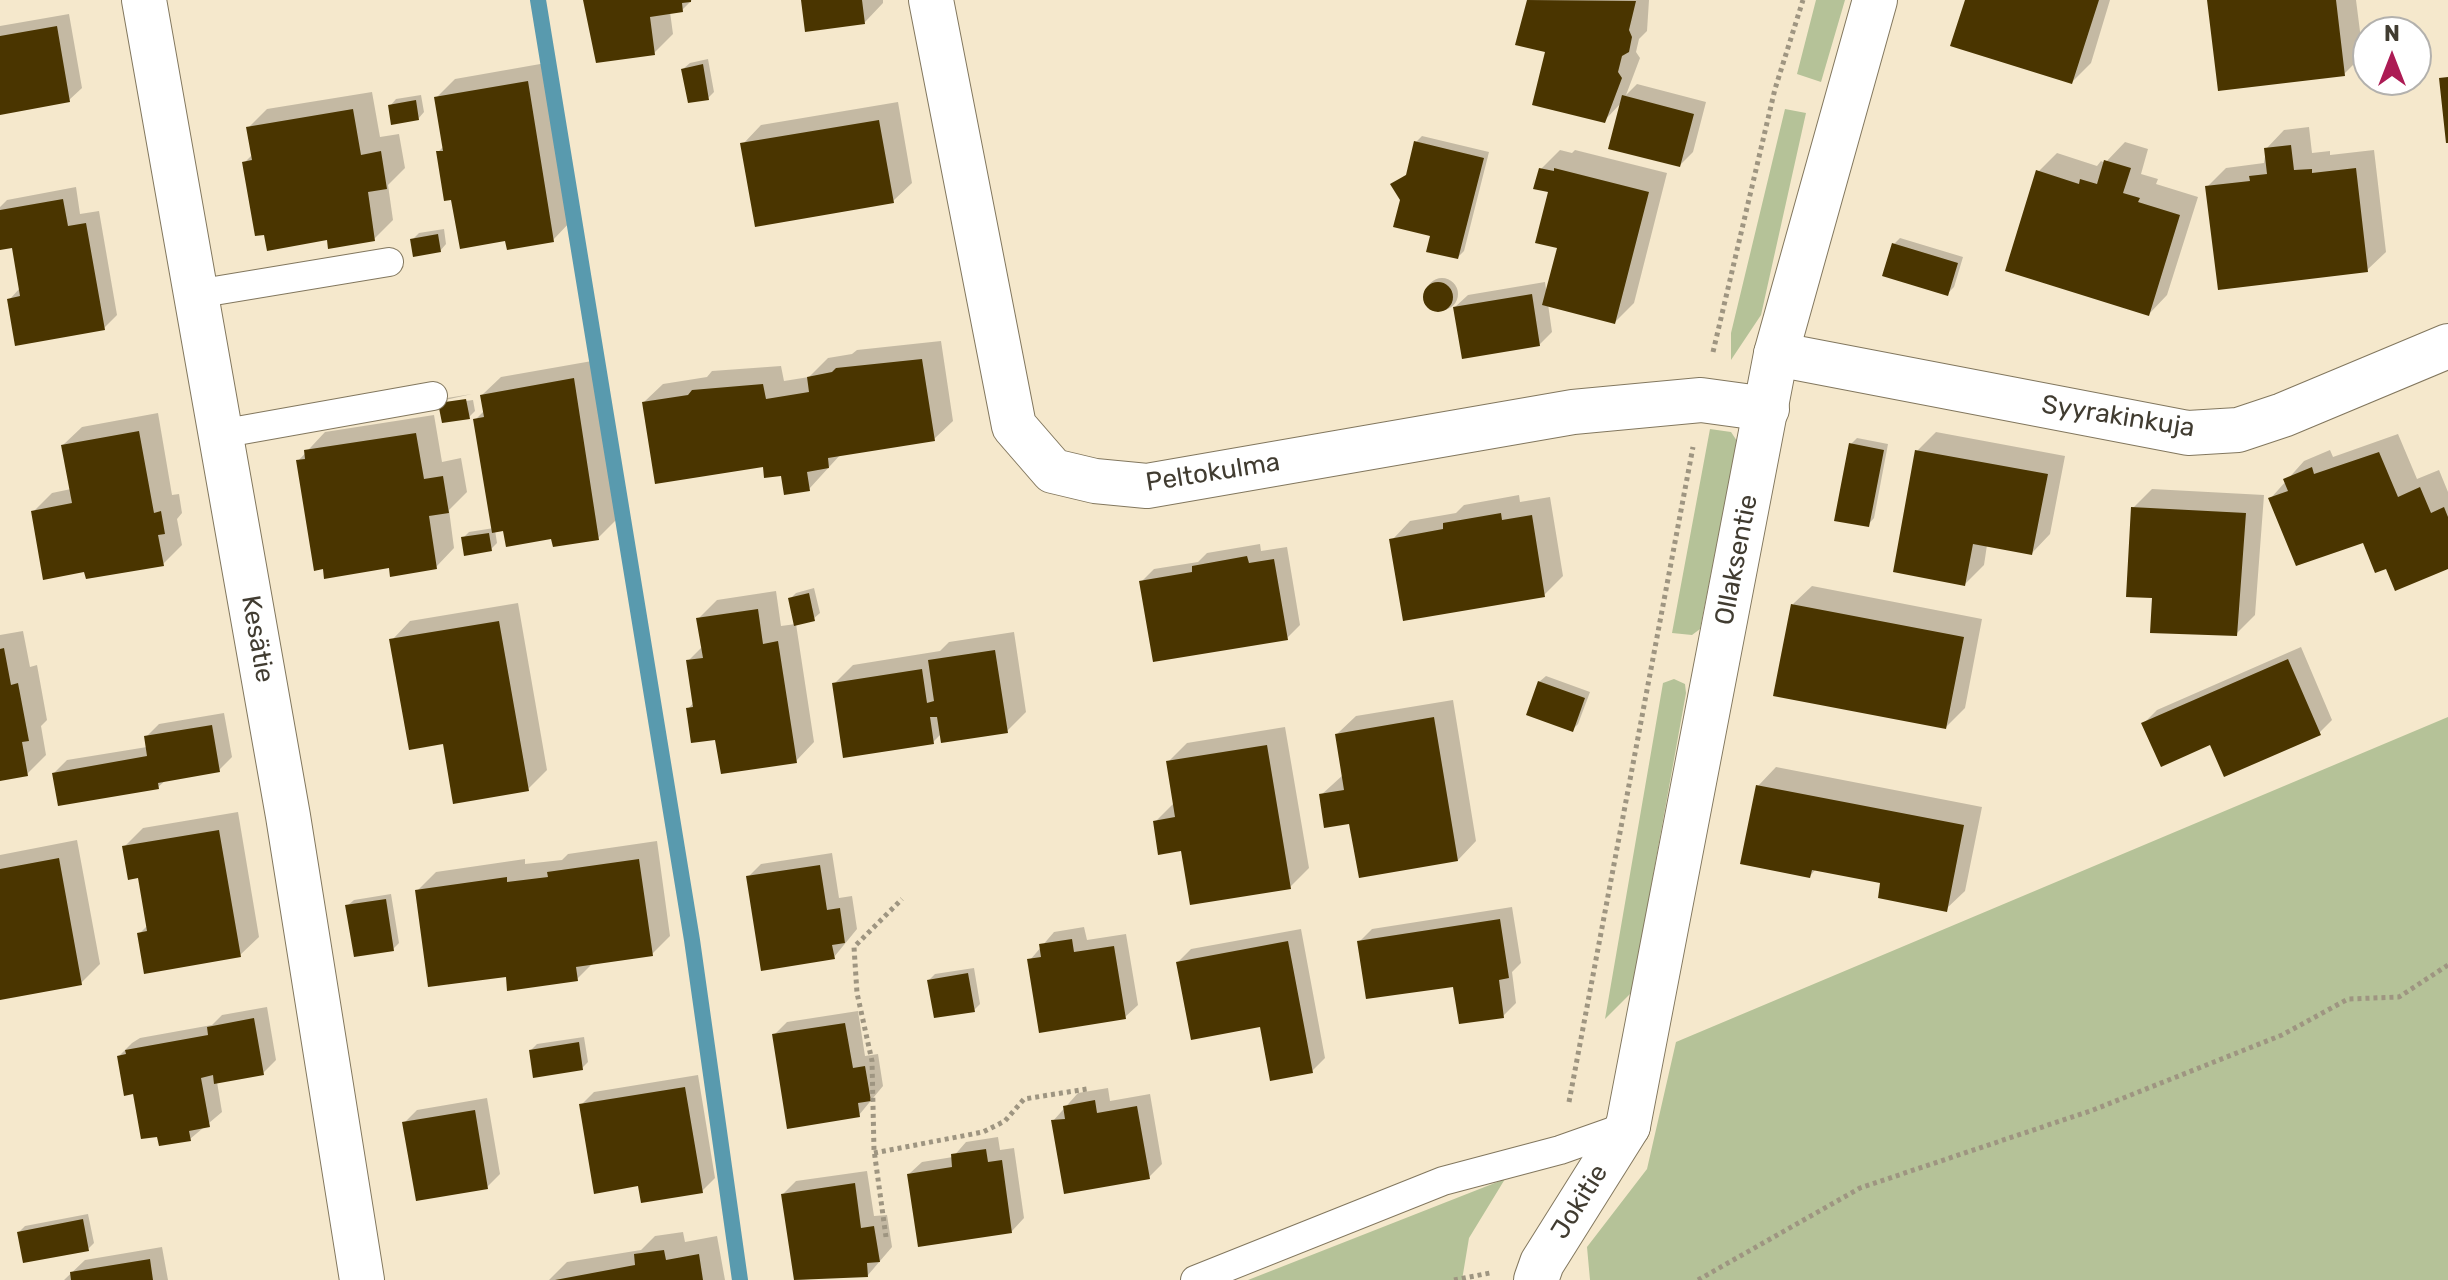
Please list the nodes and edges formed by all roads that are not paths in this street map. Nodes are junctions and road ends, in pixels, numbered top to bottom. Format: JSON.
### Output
{"nodes":[{"id":1,"x":144,"y":0,"type":"edge"},
{"id":2,"x":931,"y":0,"type":"edge"},
{"id":3,"x":1875,"y":0,"type":"edge"},
{"id":4,"x":389,"y":262,"type":"dead end"},
{"id":5,"x":196,"y":294,"type":"junction"},
{"id":6,"x":2448,"y":346,"type":"edge"},
{"id":7,"x":1776,"y":354,"type":"junction"},
{"id":8,"x":433,"y":396,"type":"dead end"},
{"id":9,"x":1767,"y":409,"type":"junction"},
{"id":10,"x":220,"y":434,"type":"junction"},
{"id":11,"x":1628,"y":1126,"type":"junction"},
{"id":12,"x":362,"y":1280,"type":"edge"},
{"id":13,"x":1195,"y":1280,"type":"edge"},
{"id":14,"x":1536,"y":1280,"type":"edge"}],
"edges":[{"from":1,"to":5,"type":"street","name":"Kesätie"},
{"from":2,"to":9,"type":"street","name":"Peltokulma"},
{"from":3,"to":7,"type":"street","name":"Ollaksentie"},
{"from":4,"to":5,"type":"lane"},
{"from":5,"to":10,"type":"street","name":"Kesätie"},
{"from":6,"to":7,"type":"street","name":"Syyrakinkuja"},
{"from":7,"to":9,"type":"street","name":"Ollaksentie"},
{"from":8,"to":10,"type":"lane"},
{"from":9,"to":11,"type":"street","name":"Ollaksentie"},
{"from":10,"to":12,"type":"street","name":"Kesätie"},
{"from":11,"to":13,"type":"lane"},
{"from":11,"to":14,"type":"street","name":"Jokitie"}]}
